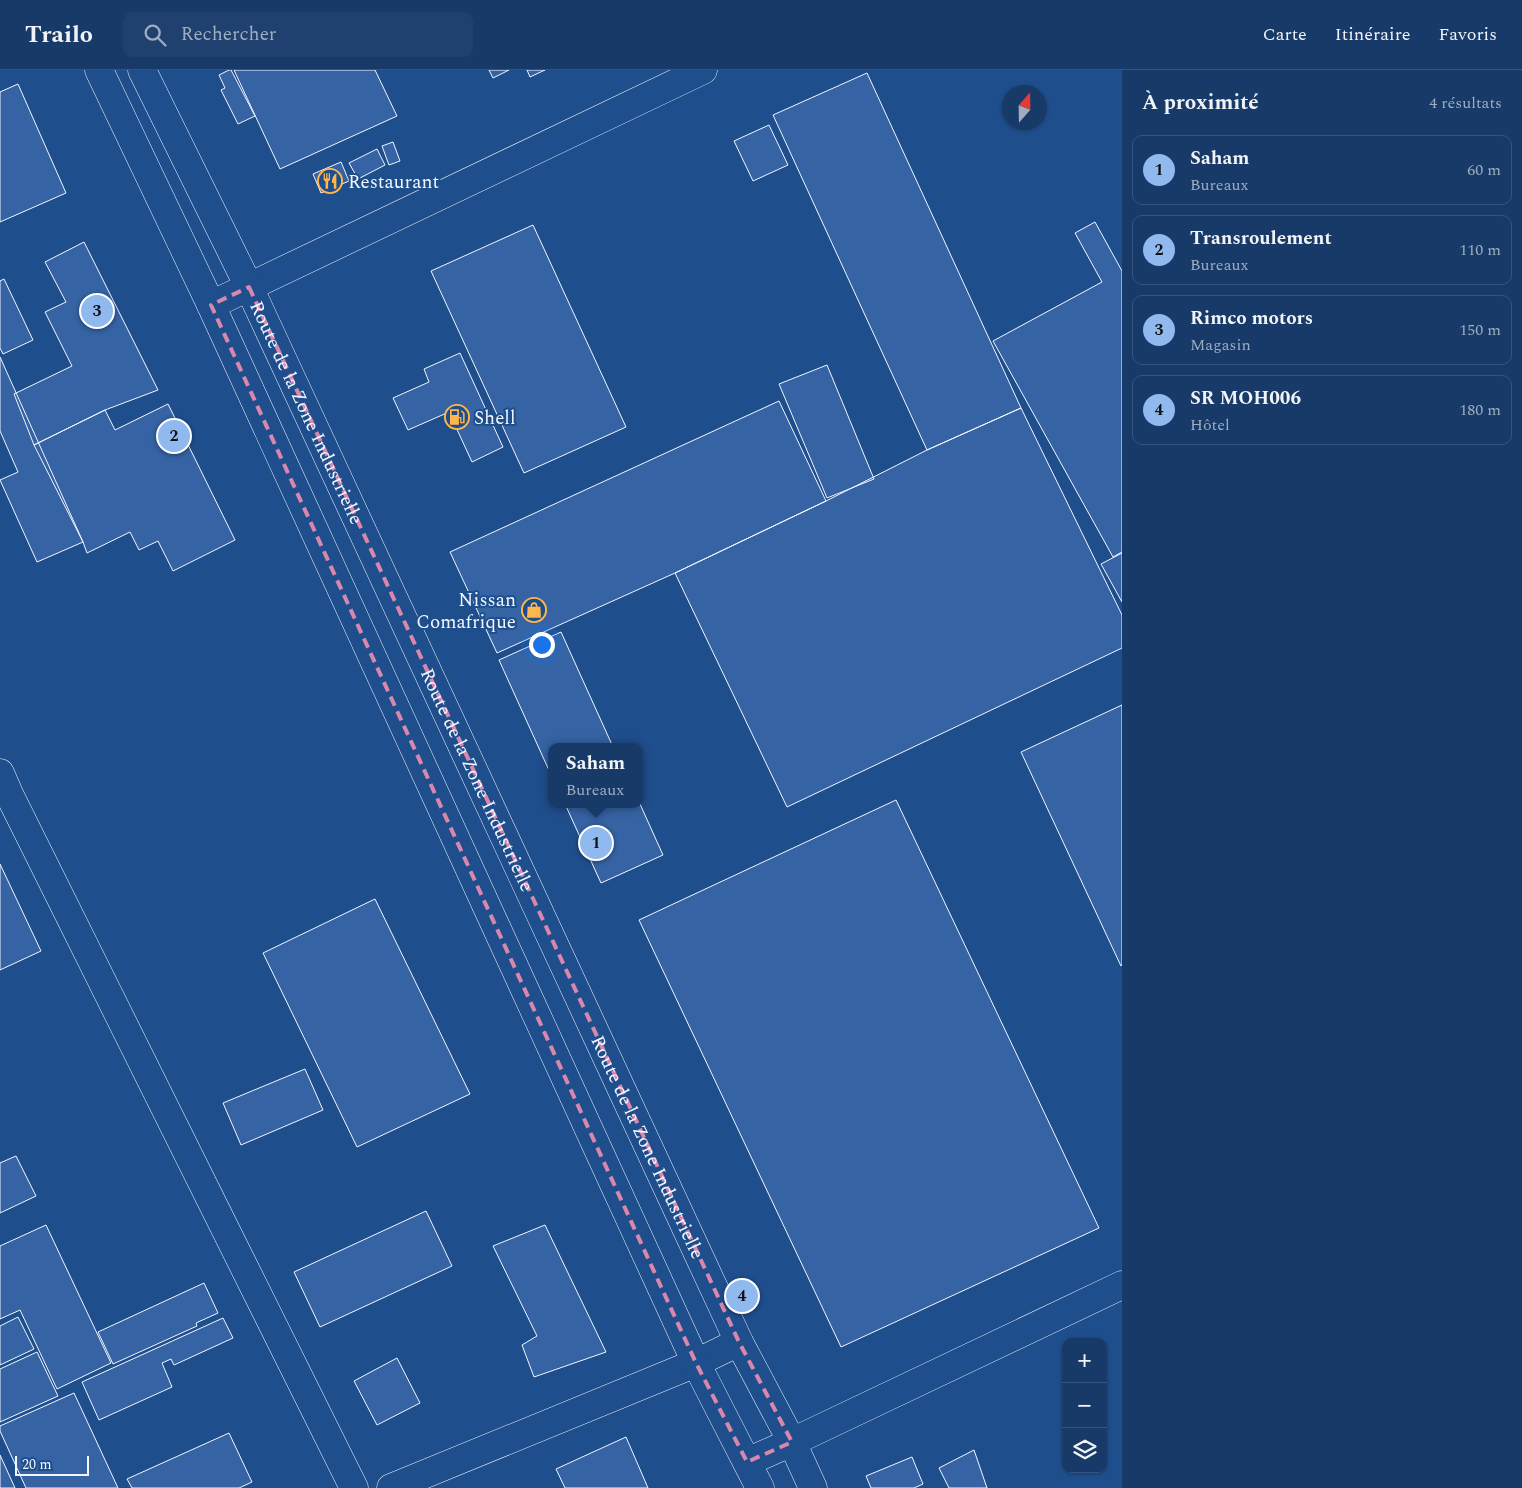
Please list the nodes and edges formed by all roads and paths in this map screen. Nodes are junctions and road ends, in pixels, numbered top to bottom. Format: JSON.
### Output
{"nodes":[{"id":1,"x":99,"y":70,"type":"edge"},
{"id":2,"x":142,"y":70,"type":"edge"},
{"id":3,"x":703,"y":70,"type":"edge"},
{"id":4,"x":248,"y":287,"type":"junction"},
{"id":5,"x":211,"y":305,"type":"junction"},
{"id":6,"x":3,"y":790,"type":"edge"},
{"id":7,"x":1122,"y":1285,"type":"edge"},
{"id":8,"x":739,"y":1342,"type":"junction"},
{"id":9,"x":696,"y":1363,"type":"junction"},
{"id":10,"x":792,"y":1442,"type":"junction"},
{"id":11,"x":747,"y":1462,"type":"junction"},
{"id":12,"x":354,"y":1488,"type":"edge"},
{"id":13,"x":392,"y":1488,"type":"edge"},
{"id":14,"x":760,"y":1488,"type":"edge"},
{"id":15,"x":813,"y":1488,"type":"edge"}],
"edges":[{"from":1,"to":5,"type":"main road"},
{"from":2,"to":4,"type":"main road","name":"Route de la Zone Industrielle"},
{"from":3,"to":4,"type":"main road"},
{"from":4,"to":5,"type":"main road"},
{"from":4,"to":8,"type":"main road","name":"Route de la Zone Industrielle"},
{"from":5,"to":9,"type":"main road"},
{"from":6,"to":12,"type":"main road"},
{"from":7,"to":10,"type":"main road"},
{"from":8,"to":9,"type":"main road"},
{"from":8,"to":10,"type":"main road","name":"Route de la Zone Industrielle"},
{"from":9,"to":11,"type":"main road"},
{"from":9,"to":13,"type":"main road"},
{"from":10,"to":11,"type":"main road"},
{"from":10,"to":15,"type":"main road","name":"Route de la Zone Industrielle"},
{"from":11,"to":14,"type":"main road"}]}
